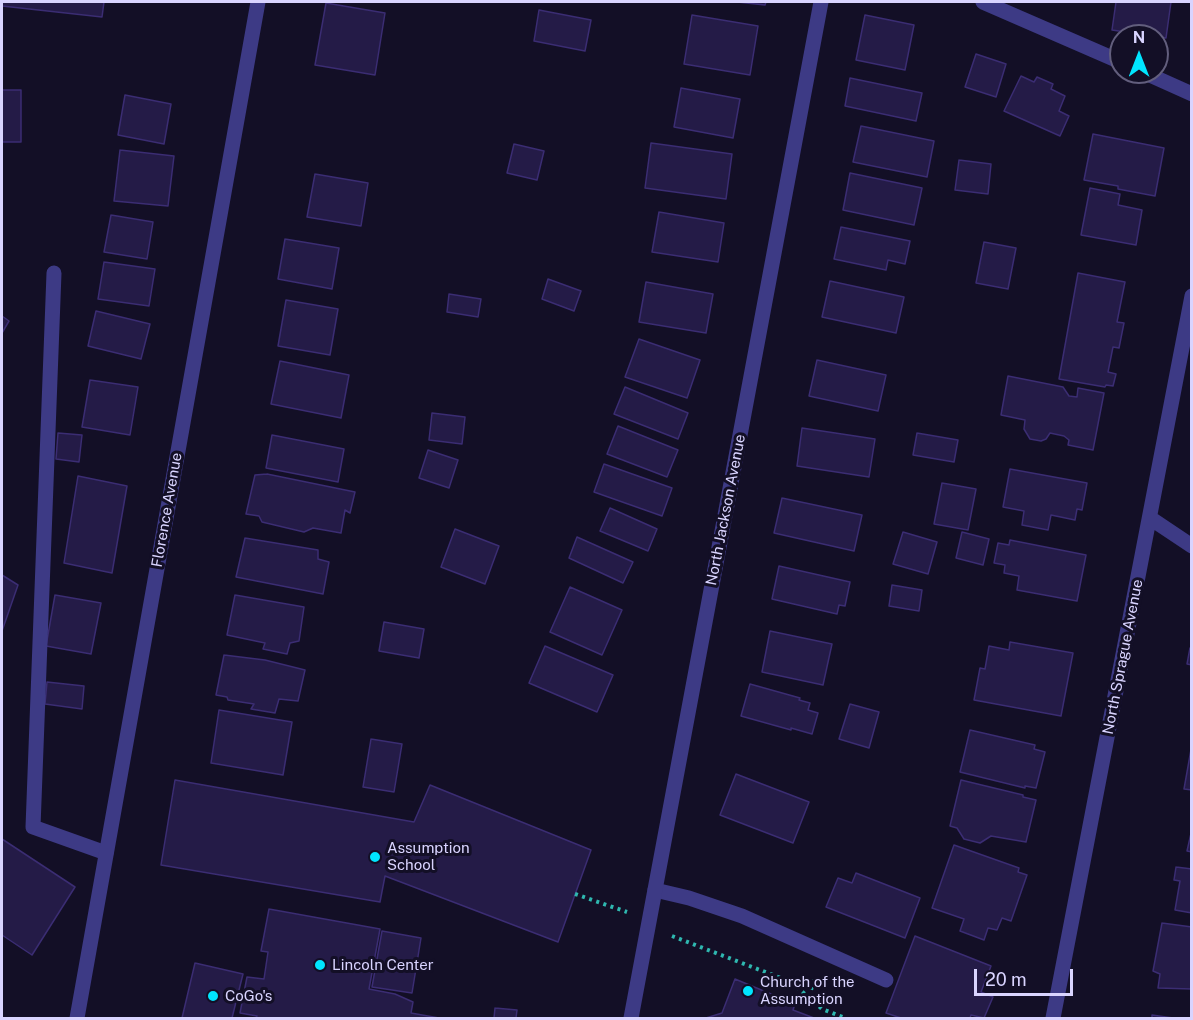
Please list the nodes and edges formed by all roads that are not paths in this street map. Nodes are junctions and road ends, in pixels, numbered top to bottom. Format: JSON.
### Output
{"nodes":[{"id":1,"x":258,"y":2,"type":"edge"},
{"id":2,"x":821,"y":2,"type":"edge"},
{"id":3,"x":983,"y":2,"type":"edge"},
{"id":4,"x":1109,"y":57,"type":"edge"},
{"id":5,"x":1169,"y":83,"type":"edge"},
{"id":6,"x":1191,"y":93,"type":"edge"},
{"id":7,"x":54,"y":273,"type":"dead end"},
{"id":8,"x":1191,"y":296,"type":"edge"},
{"id":9,"x":1150,"y":518,"type":"junction"},
{"id":10,"x":1191,"y":546,"type":"edge"},
{"id":11,"x":106,"y":853,"type":"junction"},
{"id":12,"x":655,"y":890,"type":"junction"},
{"id":13,"x":886,"y":980,"type":"dead end"},
{"id":14,"x":77,"y":1018,"type":"edge"},
{"id":15,"x":631,"y":1018,"type":"edge"},
{"id":16,"x":1053,"y":1018,"type":"edge"}],
"edges":[{"from":1,"to":11,"type":"street","name":"Florence Avenue"},
{"from":2,"to":12,"type":"street","name":"North Jackson Avenue"},
{"from":3,"to":4,"type":"street"},
{"from":5,"to":6,"type":"street"},
{"from":7,"to":11,"type":"street"},
{"from":8,"to":9,"type":"street","name":"North Sprague Avenue"},
{"from":9,"to":10,"type":"street"},
{"from":9,"to":16,"type":"street","name":"North Sprague Avenue"},
{"from":11,"to":14,"type":"street","name":"Florence Avenue"},
{"from":12,"to":13,"type":"street"},
{"from":12,"to":15,"type":"street","name":"North Jackson Avenue"}]}
